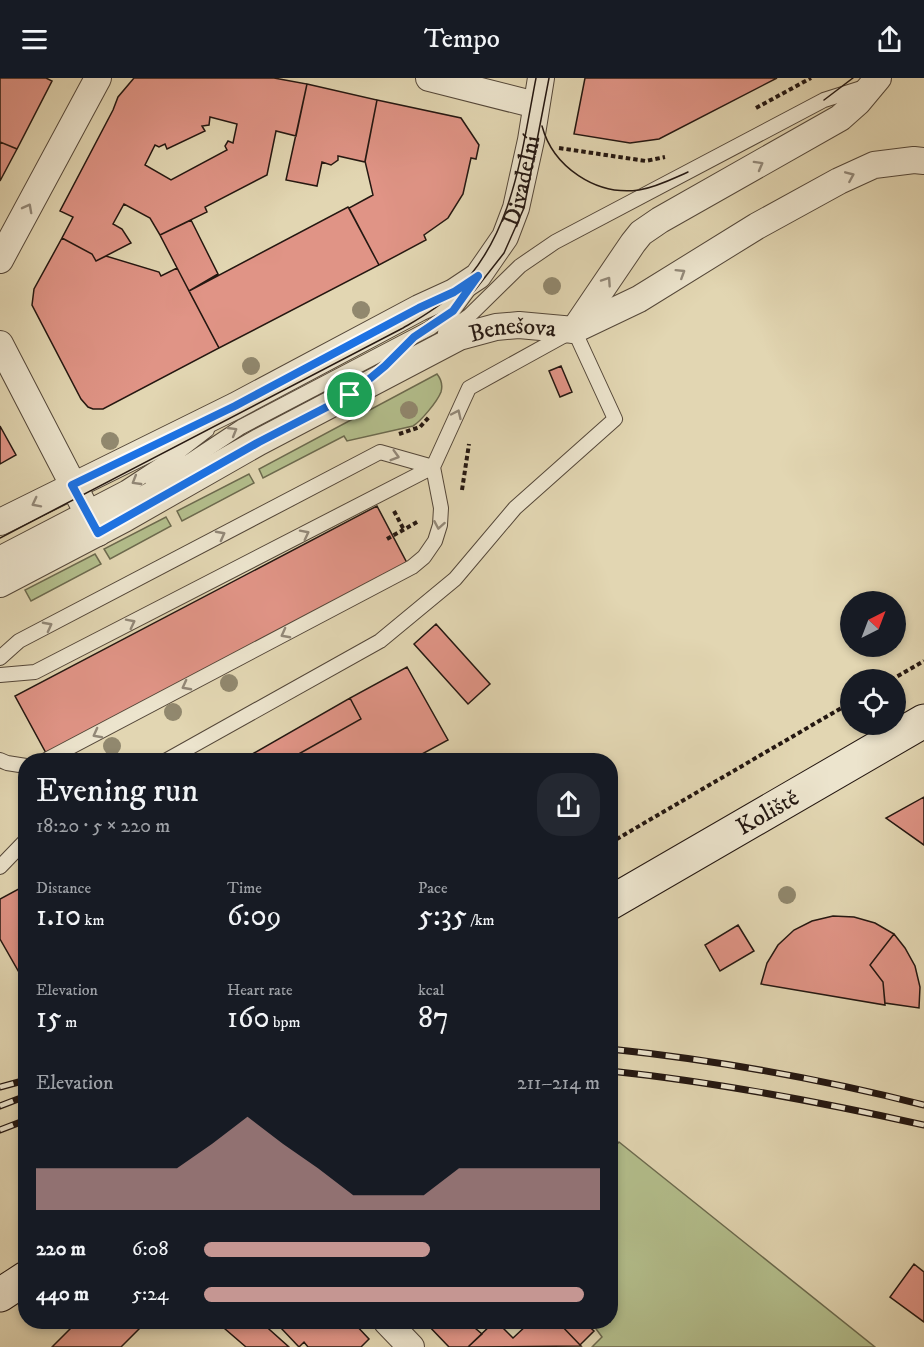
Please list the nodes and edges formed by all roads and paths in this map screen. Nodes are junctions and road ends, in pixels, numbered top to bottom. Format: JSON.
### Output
{"nodes":[{"id":1,"x":98,"y":78,"type":"edge"},
{"id":2,"x":429,"y":78,"type":"edge"},
{"id":3,"x":541,"y":78,"type":"edge"},
{"id":4,"x":811,"y":78,"type":"edge"},
{"id":5,"x":875,"y":81,"type":"edge"},
{"id":6,"x":536,"y":105,"type":"junction"},
{"id":7,"x":749,"y":112,"type":"dead end"},
{"id":8,"x":559,"y":148,"type":"dead end"},
{"id":9,"x":666,"y":157,"type":"dead end"},
{"id":10,"x":924,"y":161,"type":"edge"},
{"id":11,"x":0,"y":260,"type":"edge"},
{"id":12,"x":478,"y":276,"type":"junction"},
{"id":13,"x":574,"y":330,"type":"junction"},
{"id":14,"x":414,"y":337,"type":"junction"},
{"id":15,"x":0,"y":344,"type":"edge"},
{"id":16,"x":385,"y":366,"type":"junction"},
{"id":17,"x":350,"y":395,"type":"junction"},
{"id":18,"x":235,"y":406,"type":"junction"},
{"id":19,"x":434,"y":410,"type":"dead end"},
{"id":20,"x":471,"y":433,"type":"dead end"},
{"id":21,"x":389,"y":436,"type":"dead end"},
{"id":22,"x":185,"y":464,"type":"junction"},
{"id":23,"x":433,"y":467,"type":"junction"},
{"id":24,"x":72,"y":485,"type":"junction"},
{"id":25,"x":158,"y":486,"type":"junction"},
{"id":26,"x":441,"y":508,"type":"junction"},
{"id":27,"x":123,"y":512,"type":"junction"},
{"id":28,"x":92,"y":521,"type":"junction"},
{"id":29,"x":0,"y":522,"type":"edge"},
{"id":30,"x":387,"y":539,"type":"dead end"},
{"id":31,"x":0,"y":553,"type":"edge"},
{"id":32,"x":0,"y":568,"type":"edge"},
{"id":33,"x":0,"y":584,"type":"edge"},
{"id":34,"x":0,"y":658,"type":"edge"},
{"id":35,"x":924,"y":660,"type":"edge"},
{"id":36,"x":906,"y":671,"type":"edge"},
{"id":37,"x":0,"y":675,"type":"edge"},
{"id":38,"x":840,"y":709,"type":"edge"},
{"id":39,"x":924,"y":721,"type":"edge"},
{"id":40,"x":59,"y":753,"type":"edge"},
{"id":41,"x":180,"y":753,"type":"edge"},
{"id":42,"x":0,"y":760,"type":"edge"},
{"id":43,"x":18,"y":765,"type":"edge"},
{"id":44,"x":618,"y":838,"type":"edge"},
{"id":45,"x":18,"y":848,"type":"edge"},
{"id":46,"x":0,"y":867,"type":"edge"},
{"id":47,"x":618,"y":898,"type":"edge"},
{"id":48,"x":394,"y":1329,"type":"edge"},
{"id":49,"x":411,"y":1347,"type":"edge"}],
"edges":[{"from":11,"to":1,"type":"street","one_way":true},
{"from":2,"to":6,"type":"street"},
{"from":3,"to":6,"type":"street","name":"Divadelní"},
{"from":4,"to":7,"type":"path"},
{"from":13,"to":5,"type":"street","name":"Benešova","one_way":true},
{"from":5,"to":16,"type":"lane"},
{"from":6,"to":12,"type":"street","name":"Divadelní"},
{"from":8,"to":9,"type":"path"},
{"from":13,"to":10,"type":"street","one_way":true},
{"from":12,"to":14,"type":"lane"},
{"from":12,"to":18,"type":"street","name":"Benešova"},
{"from":13,"to":17,"type":"street","name":"Benešova"},
{"from":23,"to":13,"type":"lane","one_way":true},
{"from":13,"to":41,"type":"lane"},
{"from":14,"to":16,"type":"lane"},
{"from":22,"to":14,"type":"lane","one_way":true},
{"from":15,"to":24,"type":"street"},
{"from":16,"to":17,"type":"lane"},
{"from":16,"to":25,"type":"lane"},
{"from":17,"to":27,"type":"street","name":"Benešova"},
{"from":18,"to":24,"type":"street","name":"Benešova"},
{"from":18,"to":28,"type":"lane","one_way":true},
{"from":19,"to":21,"type":"path"},
{"from":20,"to":26,"type":"path"},
{"from":22,"to":25,"type":"lane"},
{"from":22,"to":27,"type":"lane"},
{"from":23,"to":26,"type":"lane"},
{"from":34,"to":23,"type":"lane","one_way":true},
{"from":37,"to":23,"type":"lane","one_way":true},
{"from":24,"to":28,"type":"street"},
{"from":24,"to":29,"type":"street","name":"Benešova","one_way":true},
{"from":25,"to":27,"type":"lane"},
{"from":26,"to":30,"type":"path"},
{"from":26,"to":40,"type":"lane","one_way":true},
{"from":27,"to":28,"type":"street","name":"Benešova"},
{"from":28,"to":31,"type":"lane"},
{"from":28,"to":32,"type":"lane"},
{"from":28,"to":33,"type":"street","name":"Benešova"},
{"from":35,"to":36,"type":"path"},
{"from":38,"to":44,"type":"path"},
{"from":39,"to":47,"type":"main road","name":"Koliště"},
{"from":42,"to":43,"type":"lane"},
{"from":45,"to":46,"type":"lane"},
{"from":48,"to":49,"type":"street"}]}
